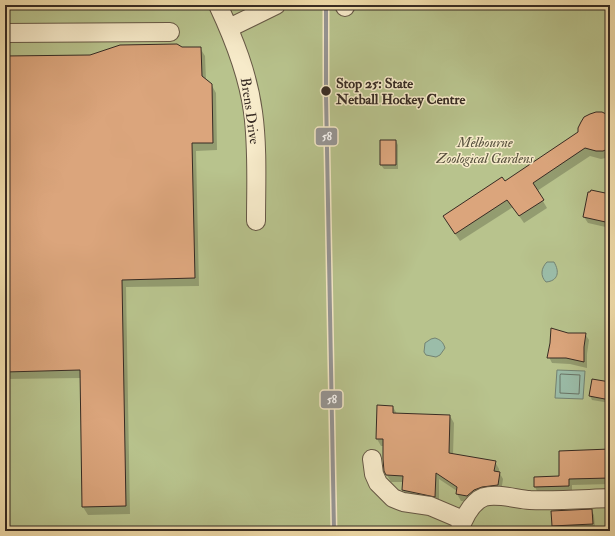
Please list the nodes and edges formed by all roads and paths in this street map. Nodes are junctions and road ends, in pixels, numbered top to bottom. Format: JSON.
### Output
{"nodes":[{"id":1,"x":218,"y":5,"type":"edge"},
{"id":2,"x":276,"y":5,"type":"edge"},
{"id":3,"x":229,"y":28,"type":"junction"},
{"id":4,"x":170,"y":32,"type":"dead end"},
{"id":5,"x":5,"y":33,"type":"edge"},
{"id":6,"x":256,"y":221,"type":"dead end"},
{"id":7,"x":372,"y":458,"type":"dead end"},
{"id":8,"x":610,"y":498,"type":"edge"},
{"id":9,"x":461,"y":526,"type":"edge"}],
"edges":[{"from":1,"to":3,"type":"street","name":"Brens Drive"},
{"from":2,"to":3,"type":"street"},
{"from":3,"to":6,"type":"street","name":"Brens Drive"},
{"from":4,"to":5,"type":"street"},
{"from":7,"to":9,"type":"street"},
{"from":8,"to":9,"type":"street"}]}
